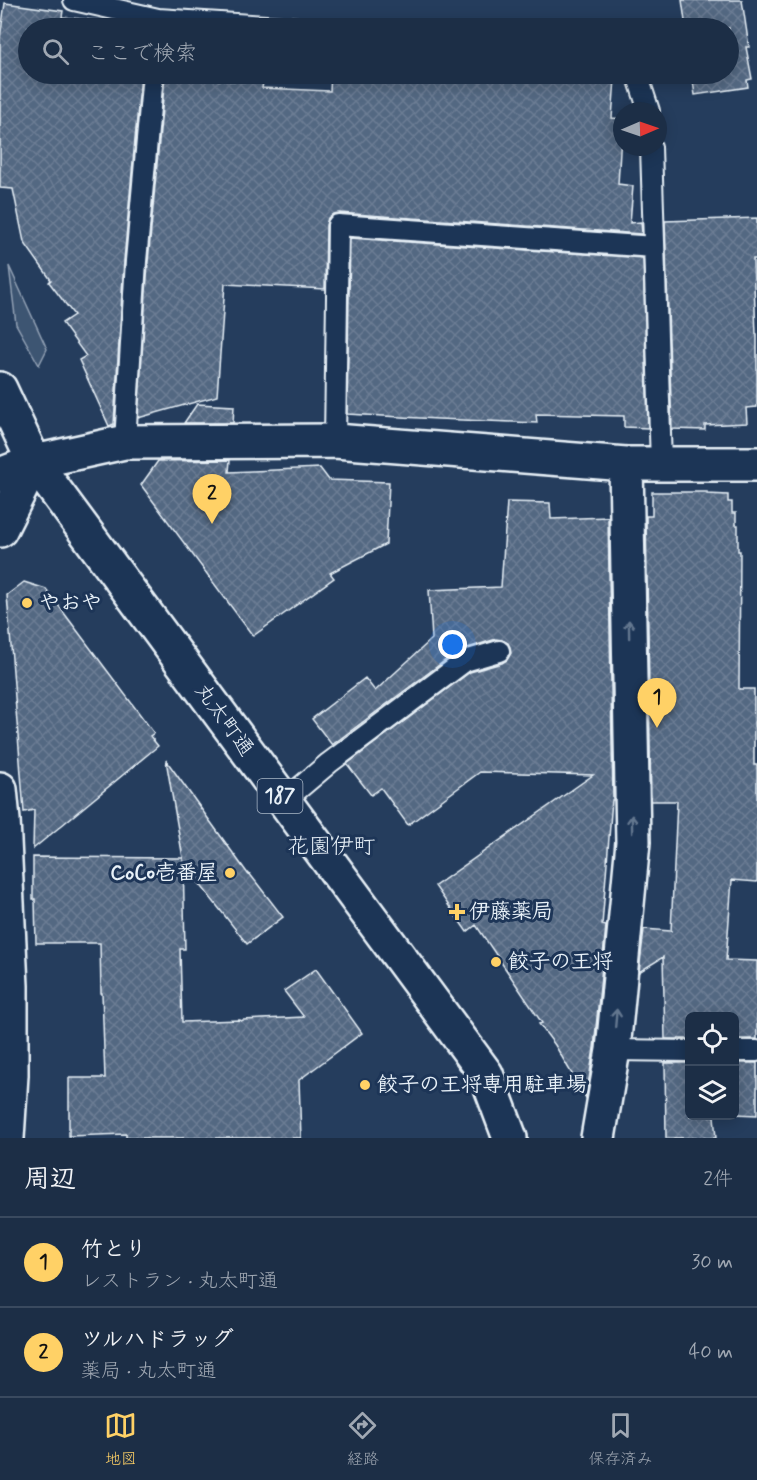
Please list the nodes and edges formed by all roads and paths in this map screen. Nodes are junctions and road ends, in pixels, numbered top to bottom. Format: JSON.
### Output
{"nodes":[{"id":1,"x":74,"y":0,"type":"edge"},
{"id":2,"x":137,"y":18,"type":"edge"},
{"id":3,"x":152,"y":84,"type":"edge"},
{"id":4,"x":640,"y":84,"type":"edge"},
{"id":5,"x":646,"y":102,"type":"edge"},
{"id":6,"x":651,"y":156,"type":"edge"},
{"id":7,"x":654,"y":247,"type":"junction"},
{"id":8,"x":0,"y":389,"type":"edge"},
{"id":9,"x":334,"y":441,"type":"junction"},
{"id":10,"x":125,"y":442,"type":"junction"},
{"id":11,"x":34,"y":462,"type":"junction"},
{"id":12,"x":626,"y":464,"type":"junction"},
{"id":13,"x":661,"y":464,"type":"junction"},
{"id":14,"x":757,"y":464,"type":"edge"},
{"id":15,"x":0,"y":475,"type":"edge"},
{"id":16,"x":0,"y":530,"type":"edge"},
{"id":17,"x":499,"y":651,"type":"dead end"},
{"id":18,"x":0,"y":789,"type":"edge"},
{"id":19,"x":284,"y":801,"type":"junction"},
{"id":20,"x":613,"y":1050,"type":"junction"},
{"id":21,"x":685,"y":1051,"type":"edge"},
{"id":22,"x":739,"y":1051,"type":"edge"},
{"id":23,"x":757,"y":1051,"type":"edge"},
{"id":24,"x":7,"y":1138,"type":"edge"},
{"id":25,"x":510,"y":1138,"type":"edge"},
{"id":26,"x":598,"y":1138,"type":"edge"}],
"edges":[{"from":1,"to":2,"type":"lane"},
{"from":3,"to":10,"type":"lane"},
{"from":4,"to":5,"type":"lane"},
{"from":6,"to":7,"type":"lane"},
{"from":7,"to":9,"type":"lane"},
{"from":7,"to":13,"type":"lane"},
{"from":8,"to":11,"type":"street","name":"丸太町通","number":"187"},
{"from":9,"to":10,"type":"street"},
{"from":9,"to":12,"type":"street"},
{"from":10,"to":11,"type":"street"},
{"from":11,"to":15,"type":"street"},
{"from":11,"to":16,"type":"street"},
{"from":11,"to":19,"type":"street","name":"丸太町通","number":"187"},
{"from":12,"to":13,"type":"street"},
{"from":20,"to":12,"type":"street","one_way":true},
{"from":13,"to":14,"type":"street"},
{"from":17,"to":19,"type":"lane"},
{"from":18,"to":24,"type":"street"},
{"from":19,"to":25,"type":"street","name":"丸太町通","number":"187"},
{"from":20,"to":21,"type":"lane"},
{"from":20,"to":26,"type":"street"},
{"from":22,"to":23,"type":"lane"}]}
